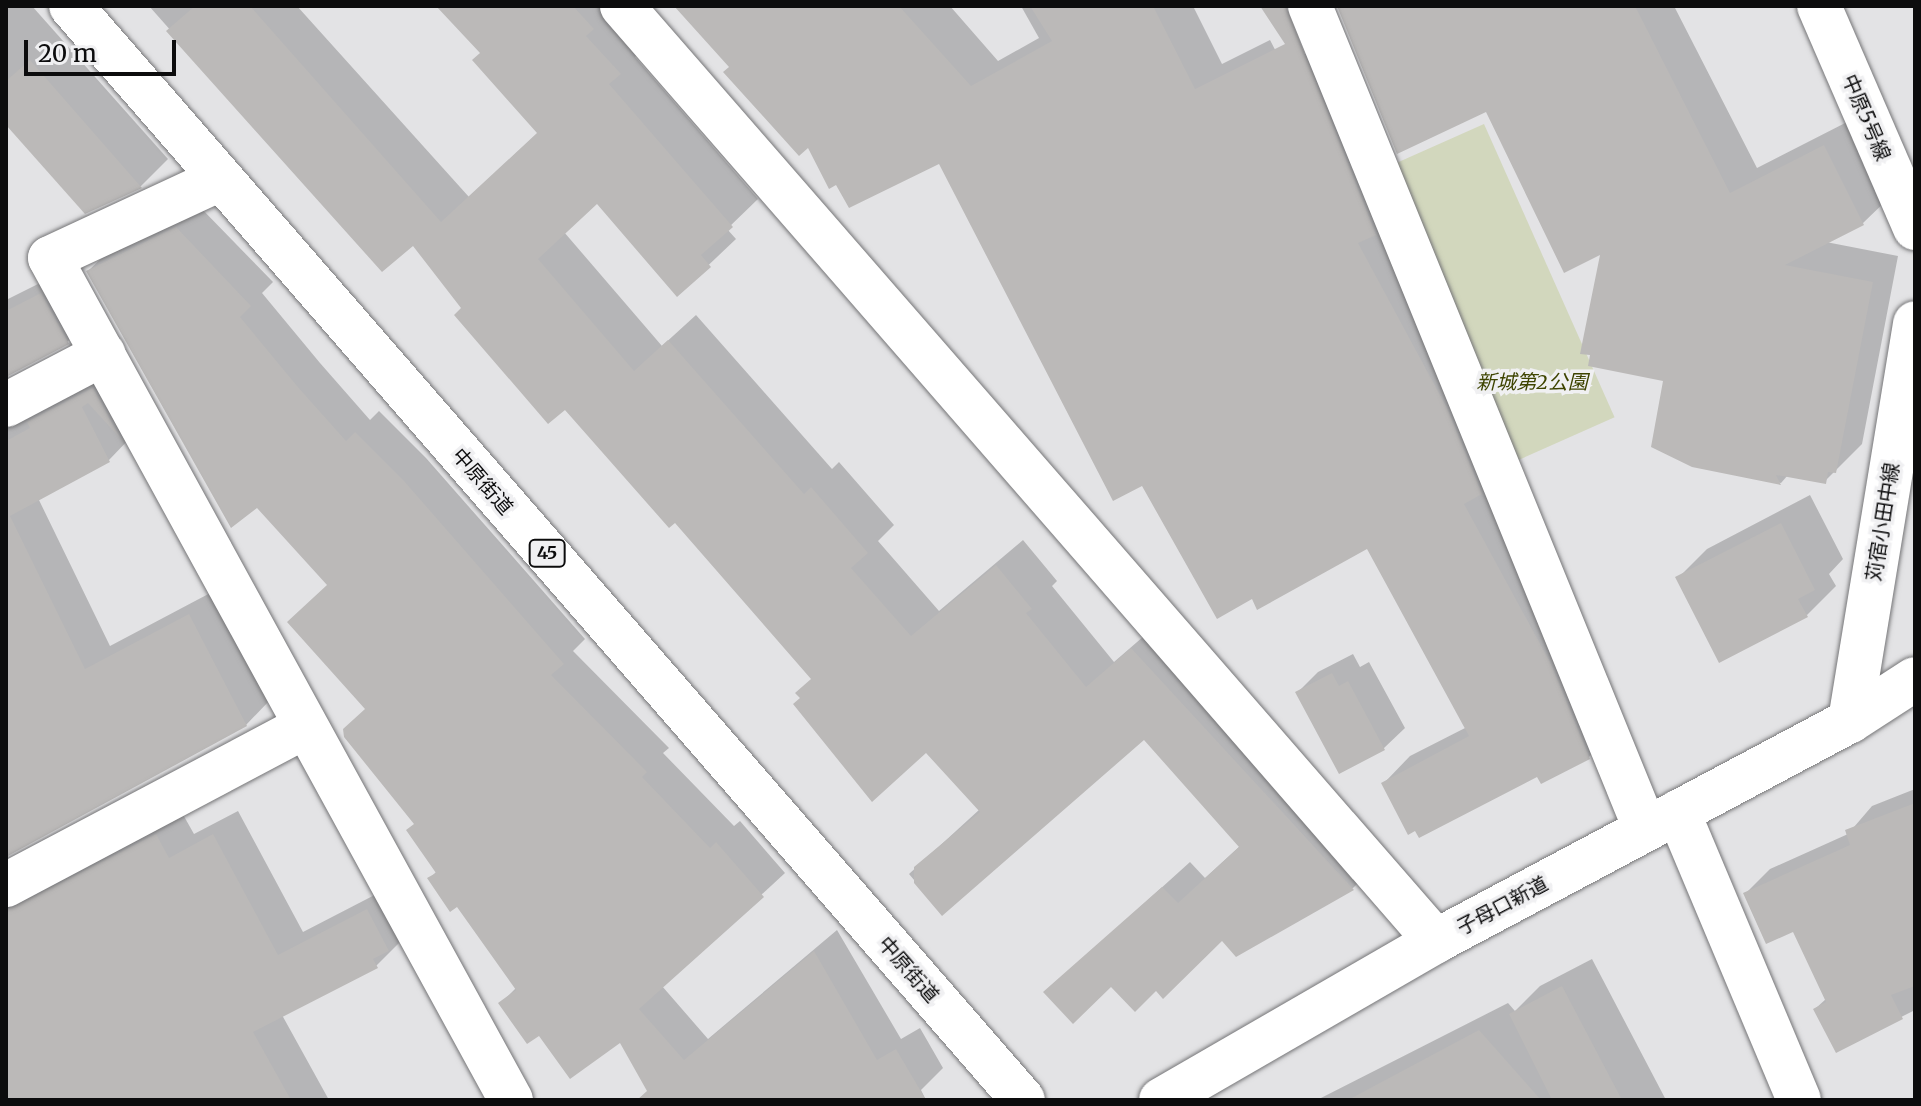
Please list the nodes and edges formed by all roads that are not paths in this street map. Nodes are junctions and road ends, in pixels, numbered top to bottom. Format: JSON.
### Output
{"nodes":[{"id":1,"x":71,"y":6,"type":"edge"},
{"id":2,"x":622,"y":6,"type":"edge"},
{"id":3,"x":1310,"y":6,"type":"edge"},
{"id":4,"x":1819,"y":6,"type":"edge"},
{"id":5,"x":218,"y":180,"type":"junction"},
{"id":6,"x":1915,"y":228,"type":"edge"},
{"id":7,"x":1915,"y":323,"type":"edge"},
{"id":8,"x":103,"y":354,"type":"junction"},
{"id":9,"x":6,"y":405,"type":"edge"},
{"id":10,"x":1915,"y":679,"type":"edge"},
{"id":11,"x":1915,"y":693,"type":"edge"},
{"id":12,"x":1850,"y":721,"type":"junction"},
{"id":13,"x":304,"y":727,"type":"junction"},
{"id":14,"x":1661,"y":820,"type":"junction"},
{"id":15,"x":6,"y":885,"type":"edge"},
{"id":16,"x":1436,"y":941,"type":"junction"},
{"id":17,"x":511,"y":1100,"type":"edge"},
{"id":18,"x":1023,"y":1100,"type":"edge"},
{"id":19,"x":1161,"y":1100,"type":"edge"},
{"id":20,"x":1799,"y":1100,"type":"edge"}],
"edges":[{"from":1,"to":5,"type":"street","name":"中原街道","number":"45"},
{"from":2,"to":16,"type":"street"},
{"from":3,"to":14,"type":"street"},
{"from":4,"to":6,"type":"street","name":"中原5号線"},
{"from":5,"to":8,"type":"street"},
{"from":5,"to":18,"type":"street","name":"中原街道","number":"45"},
{"from":7,"to":12,"type":"street","name":"苅宿小田中線"},
{"from":8,"to":9,"type":"street"},
{"from":8,"to":13,"type":"street"},
{"from":10,"to":12,"type":"street","name":"子母口新道"},
{"from":11,"to":12,"type":"street","name":"子母口新道"},
{"from":12,"to":14,"type":"street","name":"子母口新道"},
{"from":13,"to":15,"type":"street"},
{"from":13,"to":17,"type":"street"},
{"from":14,"to":16,"type":"street","name":"子母口新道"},
{"from":14,"to":20,"type":"street"},
{"from":16,"to":19,"type":"street","name":"子母口新道"}]}
